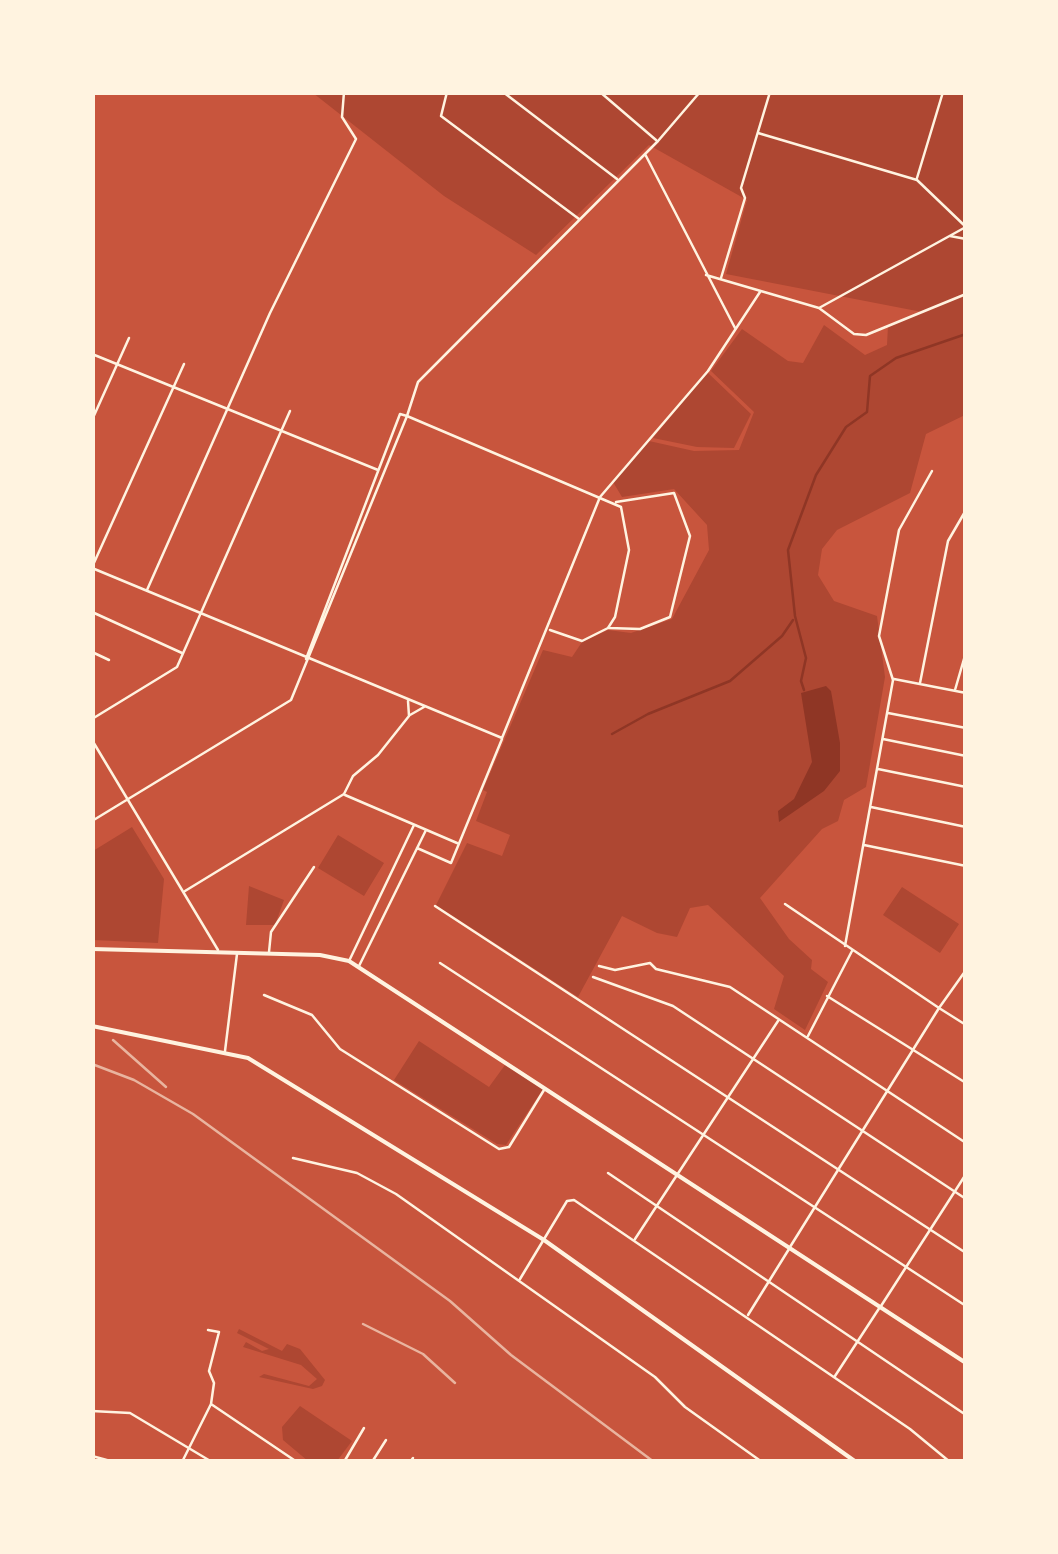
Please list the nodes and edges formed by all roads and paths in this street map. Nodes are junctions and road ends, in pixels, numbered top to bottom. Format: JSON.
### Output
{"nodes":[{"id":1,"x":344,"y":92,"type":"edge"},
{"id":2,"x":503,"y":92,"type":"edge"},
{"id":3,"x":600,"y":92,"type":"edge"},
{"id":4,"x":700,"y":92,"type":"edge"},
{"id":5,"x":770,"y":92,"type":"edge"},
{"id":6,"x":943,"y":92,"type":"edge"},
{"id":7,"x":446,"y":93,"type":"edge"},
{"id":8,"x":758,"y":133,"type":"junction"},
{"id":9,"x":658,"y":141,"type":"junction"},
{"id":10,"x":646,"y":154,"type":"junction"},
{"id":11,"x":916,"y":180,"type":"junction"},
{"id":12,"x":618,"y":182,"type":"junction"},
{"id":13,"x":580,"y":220,"type":"junction"},
{"id":14,"x":966,"y":227,"type":"edge"},
{"id":15,"x":948,"y":236,"type":"junction"},
{"id":16,"x":966,"y":239,"type":"edge"},
{"id":17,"x":706,"y":275,"type":"junction"},
{"id":18,"x":720,"y":279,"type":"junction"},
{"id":19,"x":760,"y":292,"type":"junction"},
{"id":20,"x":966,"y":294,"type":"edge"},
{"id":21,"x":820,"y":308,"type":"junction"},
{"id":22,"x":736,"y":329,"type":"junction"},
{"id":23,"x":129,"y":338,"type":"dead end"},
{"id":24,"x":92,"y":354,"type":"edge"},
{"id":25,"x":118,"y":364,"type":"junction"},
{"id":26,"x":184,"y":364,"type":"dead end"},
{"id":27,"x":174,"y":387,"type":"junction"},
{"id":28,"x":227,"y":408,"type":"junction"},
{"id":29,"x":290,"y":411,"type":"dead end"},
{"id":30,"x":407,"y":416,"type":"junction"},
{"id":31,"x":92,"y":420,"type":"edge"},
{"id":32,"x":281,"y":430,"type":"junction"},
{"id":33,"x":378,"y":470,"type":"junction"},
{"id":34,"x":932,"y":471,"type":"dead end"},
{"id":35,"x":384,"y":472,"type":"junction"},
{"id":36,"x":600,"y":497,"type":"junction"},
{"id":37,"x":616,"y":502,"type":"junction"},
{"id":38,"x":966,"y":510,"type":"edge"},
{"id":39,"x":92,"y":567,"type":"edge"},
{"id":40,"x":146,"y":591,"type":"junction"},
{"id":41,"x":92,"y":612,"type":"edge"},
{"id":42,"x":200,"y":614,"type":"junction"},
{"id":43,"x":608,"y":628,"type":"junction"},
{"id":44,"x":549,"y":629,"type":"junction"},
{"id":45,"x":92,"y":652,"type":"edge"},
{"id":46,"x":966,"y":652,"type":"edge"},
{"id":47,"x":184,"y":654,"type":"junction"},
{"id":48,"x":109,"y":660,"type":"dead end"},
{"id":49,"x":306,"y":660,"type":"junction"},
{"id":50,"x":893,"y":680,"type":"junction"},
{"id":51,"x":920,"y":683,"type":"junction"},
{"id":52,"x":955,"y":691,"type":"junction"},
{"id":53,"x":966,"y":694,"type":"edge"},
{"id":54,"x":408,"y":701,"type":"junction"},
{"id":55,"x":424,"y":708,"type":"junction"},
{"id":56,"x":887,"y":712,"type":"junction"},
{"id":57,"x":409,"y":716,"type":"junction"},
{"id":58,"x":92,"y":719,"type":"edge"},
{"id":59,"x":966,"y":728,"type":"edge"},
{"id":60,"x":502,"y":738,"type":"junction"},
{"id":61,"x":882,"y":739,"type":"junction"},
{"id":62,"x":92,"y":740,"type":"edge"},
{"id":63,"x":966,"y":756,"type":"edge"},
{"id":64,"x":877,"y":768,"type":"junction"},
{"id":65,"x":966,"y":787,"type":"edge"},
{"id":66,"x":344,"y":794,"type":"junction"},
{"id":67,"x":130,"y":800,"type":"junction"},
{"id":68,"x":870,"y":807,"type":"junction"},
{"id":69,"x":92,"y":821,"type":"edge"},
{"id":70,"x":414,"y":825,"type":"junction"},
{"id":71,"x":966,"y":826,"type":"edge"},
{"id":72,"x":426,"y":830,"type":"junction"},
{"id":73,"x":458,"y":844,"type":"junction"},
{"id":74,"x":863,"y":844,"type":"junction"},
{"id":75,"x":416,"y":848,"type":"junction"},
{"id":76,"x":966,"y":866,"type":"edge"},
{"id":77,"x":314,"y":867,"type":"dead end"},
{"id":78,"x":186,"y":891,"type":"junction"},
{"id":79,"x":785,"y":904,"type":"dead end"},
{"id":80,"x":435,"y":906,"type":"dead end"},
{"id":81,"x":845,"y":946,"type":"junction"},
{"id":82,"x":92,"y":949,"type":"edge"},
{"id":83,"x":852,"y":951,"type":"junction"},
{"id":84,"x":219,"y":952,"type":"junction"},
{"id":85,"x":237,"y":952,"type":"junction"},
{"id":86,"x":269,"y":953,"type":"junction"},
{"id":87,"x":349,"y":962,"type":"junction"},
{"id":88,"x":440,"y":963,"type":"dead end"},
{"id":89,"x":600,"y":966,"type":"dead end"},
{"id":90,"x":359,"y":967,"type":"junction"},
{"id":91,"x":966,"y":970,"type":"edge"},
{"id":92,"x":593,"y":977,"type":"dead end"},
{"id":93,"x":264,"y":995,"type":"dead end"},
{"id":94,"x":827,"y":996,"type":"junction"},
{"id":95,"x":939,"y":1008,"type":"junction"},
{"id":96,"x":779,"y":1019,"type":"junction"},
{"id":97,"x":966,"y":1025,"type":"edge"},
{"id":98,"x":92,"y":1026,"type":"edge"},
{"id":99,"x":808,"y":1038,"type":"junction"},
{"id":100,"x":912,"y":1049,"type":"junction"},
{"id":101,"x":225,"y":1051,"type":"junction"},
{"id":102,"x":754,"y":1058,"type":"junction"},
{"id":103,"x":966,"y":1083,"type":"edge"},
{"id":104,"x":545,"y":1089,"type":"junction"},
{"id":105,"x":887,"y":1090,"type":"junction"},
{"id":106,"x":726,"y":1095,"type":"junction"},
{"id":107,"x":863,"y":1128,"type":"junction"},
{"id":108,"x":701,"y":1134,"type":"junction"},
{"id":109,"x":966,"y":1143,"type":"edge"},
{"id":110,"x":293,"y":1158,"type":"dead end"},
{"id":111,"x":838,"y":1168,"type":"junction"},
{"id":112,"x":608,"y":1173,"type":"dead end"},
{"id":113,"x":675,"y":1173,"type":"junction"},
{"id":114,"x":966,"y":1174,"type":"edge"},
{"id":115,"x":955,"y":1192,"type":"junction"},
{"id":116,"x":966,"y":1199,"type":"edge"},
{"id":117,"x":654,"y":1205,"type":"junction"},
{"id":118,"x":815,"y":1207,"type":"junction"},
{"id":119,"x":931,"y":1230,"type":"junction"},
{"id":120,"x":544,"y":1240,"type":"junction"},
{"id":121,"x":634,"y":1240,"type":"junction"},
{"id":122,"x":789,"y":1248,"type":"junction"},
{"id":123,"x":966,"y":1253,"type":"edge"},
{"id":124,"x":906,"y":1267,"type":"junction"},
{"id":125,"x":519,"y":1280,"type":"junction"},
{"id":126,"x":768,"y":1284,"type":"junction"},
{"id":127,"x":966,"y":1306,"type":"edge"},
{"id":128,"x":880,"y":1307,"type":"junction"},
{"id":129,"x":747,"y":1316,"type":"junction"},
{"id":130,"x":208,"y":1330,"type":"dead end"},
{"id":131,"x":855,"y":1344,"type":"junction"},
{"id":132,"x":966,"y":1363,"type":"edge"},
{"id":133,"x":834,"y":1377,"type":"junction"},
{"id":134,"x":211,"y":1404,"type":"junction"},
{"id":135,"x":92,"y":1412,"type":"edge"},
{"id":136,"x":966,"y":1414,"type":"edge"},
{"id":137,"x":364,"y":1428,"type":"dead end"},
{"id":138,"x":386,"y":1440,"type":"dead end"},
{"id":139,"x":189,"y":1448,"type":"junction"},
{"id":140,"x":92,"y":1456,"type":"edge"},
{"id":141,"x":114,"y":1462,"type":"edge"},
{"id":142,"x":182,"y":1462,"type":"edge"},
{"id":143,"x":212,"y":1462,"type":"edge"},
{"id":144,"x":297,"y":1462,"type":"edge"},
{"id":145,"x":344,"y":1462,"type":"edge"},
{"id":146,"x":372,"y":1462,"type":"edge"},
{"id":147,"x":762,"y":1462,"type":"edge"},
{"id":148,"x":856,"y":1462,"type":"edge"},
{"id":149,"x":950,"y":1462,"type":"edge"}],
"edges":[{"from":1,"to":28,"type":"street"},
{"from":2,"to":12,"type":"street"},
{"from":3,"to":9,"type":"street"},
{"from":4,"to":9,"type":"street"},
{"from":5,"to":8,"type":"street"},
{"from":6,"to":11,"type":"street"},
{"from":7,"to":13,"type":"street"},
{"from":8,"to":11,"type":"street"},
{"from":8,"to":18,"type":"street"},
{"from":9,"to":10,"type":"street"},
{"from":10,"to":12,"type":"street"},
{"from":10,"to":17,"type":"street"},
{"from":11,"to":14,"type":"street"},
{"from":12,"to":13,"type":"street"},
{"from":13,"to":30,"type":"street"},
{"from":14,"to":15,"type":"street"},
{"from":15,"to":16,"type":"street"},
{"from":15,"to":21,"type":"street"},
{"from":17,"to":18,"type":"street"},
{"from":17,"to":22,"type":"street"},
{"from":18,"to":19,"type":"street"},
{"from":19,"to":21,"type":"street"},
{"from":19,"to":22,"type":"street"},
{"from":20,"to":21,"type":"street"},
{"from":22,"to":36,"type":"street"},
{"from":23,"to":25,"type":"street"},
{"from":24,"to":25,"type":"street"},
{"from":25,"to":27,"type":"street"},
{"from":25,"to":31,"type":"street"},
{"from":26,"to":27,"type":"street"},
{"from":27,"to":28,"type":"street"},
{"from":27,"to":39,"type":"street"},
{"from":28,"to":32,"type":"street"},
{"from":28,"to":40,"type":"street"},
{"from":29,"to":32,"type":"street"},
{"from":30,"to":33,"type":"street"},
{"from":30,"to":35,"type":"street"},
{"from":30,"to":36,"type":"street"},
{"from":32,"to":33,"type":"street"},
{"from":32,"to":42,"type":"street"},
{"from":33,"to":35,"type":"street"},
{"from":33,"to":49,"type":"street"},
{"from":34,"to":50,"type":"street"},
{"from":35,"to":49,"type":"street"},
{"from":36,"to":37,"type":"street"},
{"from":36,"to":44,"type":"street"},
{"from":37,"to":43,"type":"street"},
{"from":37,"to":43,"type":"street"},
{"from":38,"to":51,"type":"street"},
{"from":39,"to":40,"type":"street"},
{"from":40,"to":42,"type":"street"},
{"from":41,"to":47,"type":"street"},
{"from":42,"to":47,"type":"street"},
{"from":42,"to":49,"type":"street"},
{"from":43,"to":44,"type":"street"},
{"from":44,"to":60,"type":"street"},
{"from":45,"to":48,"type":"street"},
{"from":46,"to":52,"type":"street"},
{"from":47,"to":58,"type":"street"},
{"from":49,"to":54,"type":"street"},
{"from":49,"to":67,"type":"street"},
{"from":50,"to":51,"type":"street"},
{"from":50,"to":56,"type":"street"},
{"from":51,"to":52,"type":"street"},
{"from":52,"to":53,"type":"street"},
{"from":54,"to":55,"type":"street"},
{"from":54,"to":57,"type":"street"},
{"from":55,"to":57,"type":"street"},
{"from":55,"to":60,"type":"street"},
{"from":56,"to":59,"type":"street"},
{"from":56,"to":61,"type":"street"},
{"from":57,"to":66,"type":"street"},
{"from":60,"to":73,"type":"street"},
{"from":61,"to":63,"type":"street"},
{"from":61,"to":64,"type":"street"},
{"from":62,"to":67,"type":"street"},
{"from":64,"to":65,"type":"street"},
{"from":64,"to":68,"type":"street"},
{"from":66,"to":70,"type":"street"},
{"from":66,"to":78,"type":"street"},
{"from":67,"to":69,"type":"street"},
{"from":67,"to":78,"type":"street"},
{"from":68,"to":71,"type":"street"},
{"from":68,"to":74,"type":"street"},
{"from":70,"to":72,"type":"street"},
{"from":70,"to":87,"type":"street"},
{"from":72,"to":73,"type":"street"},
{"from":72,"to":75,"type":"street"},
{"from":73,"to":75,"type":"street"},
{"from":74,"to":76,"type":"street"},
{"from":74,"to":81,"type":"street"},
{"from":75,"to":90,"type":"street"},
{"from":77,"to":86,"type":"street"},
{"from":78,"to":84,"type":"street"},
{"from":79,"to":81,"type":"street"},
{"from":80,"to":106,"type":"street"},
{"from":81,"to":83,"type":"street"},
{"from":82,"to":84,"type":"main road"},
{"from":83,"to":94,"type":"street"},
{"from":83,"to":95,"type":"street"},
{"from":84,"to":85,"type":"main road"},
{"from":85,"to":86,"type":"main road"},
{"from":85,"to":101,"type":"street"},
{"from":86,"to":87,"type":"main road"},
{"from":87,"to":90,"type":"main road"},
{"from":88,"to":108,"type":"street"},
{"from":89,"to":96,"type":"street"},
{"from":90,"to":104,"type":"main road"},
{"from":91,"to":95,"type":"street"},
{"from":92,"to":102,"type":"street"},
{"from":93,"to":104,"type":"street"},
{"from":94,"to":99,"type":"street"},
{"from":94,"to":100,"type":"street"},
{"from":95,"to":97,"type":"street"},
{"from":95,"to":100,"type":"street"},
{"from":96,"to":99,"type":"street"},
{"from":96,"to":102,"type":"street"},
{"from":98,"to":101,"type":"main road"},
{"from":99,"to":105,"type":"street"},
{"from":100,"to":103,"type":"street"},
{"from":100,"to":105,"type":"street"},
{"from":101,"to":120,"type":"main road"},
{"from":102,"to":106,"type":"street"},
{"from":102,"to":107,"type":"street"},
{"from":104,"to":113,"type":"main road"},
{"from":105,"to":107,"type":"street"},
{"from":105,"to":109,"type":"street"},
{"from":106,"to":108,"type":"street"},
{"from":106,"to":111,"type":"street"},
{"from":107,"to":111,"type":"street"},
{"from":107,"to":115,"type":"street"},
{"from":108,"to":113,"type":"street"},
{"from":108,"to":118,"type":"street"},
{"from":110,"to":125,"type":"street"},
{"from":111,"to":118,"type":"street"},
{"from":111,"to":119,"type":"street"},
{"from":112,"to":117,"type":"street"},
{"from":113,"to":117,"type":"street"},
{"from":113,"to":122,"type":"main road"},
{"from":114,"to":115,"type":"street"},
{"from":115,"to":116,"type":"street"},
{"from":115,"to":119,"type":"street"},
{"from":117,"to":121,"type":"street"},
{"from":117,"to":126,"type":"street"},
{"from":118,"to":122,"type":"street"},
{"from":118,"to":124,"type":"street"},
{"from":119,"to":123,"type":"street"},
{"from":119,"to":124,"type":"street"},
{"from":120,"to":121,"type":"street"},
{"from":120,"to":125,"type":"street"},
{"from":120,"to":148,"type":"main road"},
{"from":121,"to":129,"type":"street"},
{"from":122,"to":126,"type":"street"},
{"from":122,"to":128,"type":"main road"},
{"from":124,"to":127,"type":"street"},
{"from":124,"to":128,"type":"street"},
{"from":125,"to":147,"type":"street"},
{"from":126,"to":129,"type":"street"},
{"from":126,"to":131,"type":"street"},
{"from":128,"to":131,"type":"street"},
{"from":128,"to":132,"type":"main road"},
{"from":129,"to":133,"type":"street"},
{"from":130,"to":134,"type":"street"},
{"from":131,"to":133,"type":"street"},
{"from":131,"to":136,"type":"street"},
{"from":133,"to":149,"type":"street"},
{"from":134,"to":139,"type":"street"},
{"from":134,"to":144,"type":"street"},
{"from":135,"to":139,"type":"street"},
{"from":137,"to":145,"type":"street"},
{"from":138,"to":146,"type":"street"},
{"from":139,"to":142,"type":"street"},
{"from":139,"to":143,"type":"street"},
{"from":140,"to":141,"type":"street"}]}
